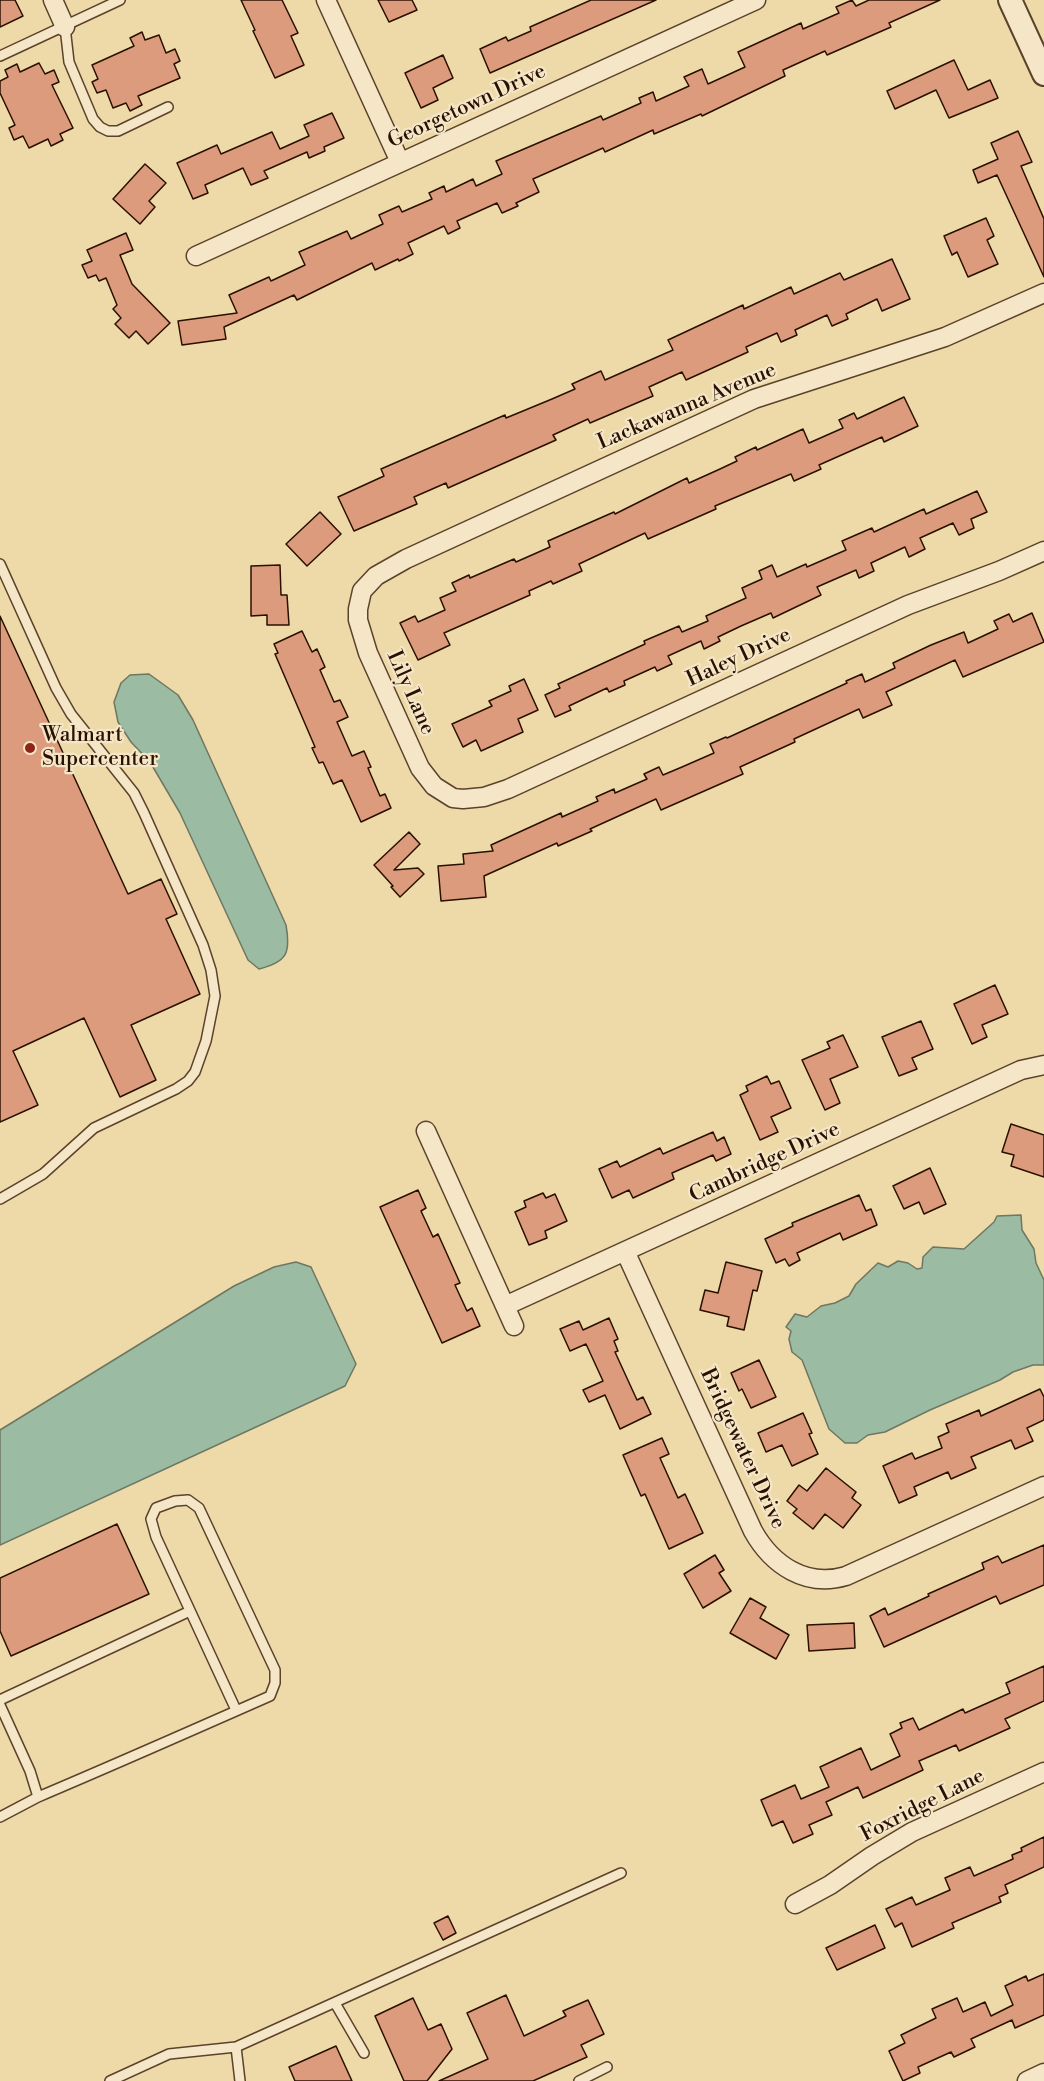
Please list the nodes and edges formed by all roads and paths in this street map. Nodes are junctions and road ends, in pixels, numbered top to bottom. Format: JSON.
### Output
{"nodes":[{"id":1,"x":52,"y":0,"type":"edge"},
{"id":2,"x":120,"y":0,"type":"edge"},
{"id":3,"x":326,"y":0,"type":"edge"},
{"id":4,"x":756,"y":0,"type":"edge"},
{"id":5,"x":1010,"y":0,"type":"edge"},
{"id":6,"x":65,"y":27,"type":"junction"},
{"id":7,"x":0,"y":56,"type":"edge"},
{"id":8,"x":1044,"y":74,"type":"edge"},
{"id":9,"x":168,"y":107,"type":"dead end"},
{"id":10,"x":400,"y":162,"type":"junction"},
{"id":11,"x":196,"y":256,"type":"dead end"},
{"id":12,"x":1044,"y":293,"type":"edge"},
{"id":13,"x":1044,"y":551,"type":"edge"},
{"id":14,"x":0,"y":564,"type":"edge"},
{"id":15,"x":362,"y":591,"type":"joint"},
{"id":16,"x":453,"y":798,"type":"joint"},
{"id":17,"x":1044,"y":1065,"type":"edge"},
{"id":18,"x":426,"y":1131,"type":"dead end"},
{"id":19,"x":0,"y":1199,"type":"edge"},
{"id":20,"x":625,"y":1251,"type":"junction"},
{"id":21,"x":505,"y":1306,"type":"junction"},
{"id":22,"x":514,"y":1326,"type":"dead end"},
{"id":23,"x":1044,"y":1486,"type":"edge"},
{"id":24,"x":190,"y":1611,"type":"junction"},
{"id":25,"x":0,"y":1700,"type":"edge"},
{"id":26,"x":0,"y":1705,"type":"edge"},
{"id":27,"x":236,"y":1710,"type":"junction"},
{"id":28,"x":1044,"y":1772,"type":"edge"},
{"id":29,"x":38,"y":1797,"type":"junction"},
{"id":30,"x":0,"y":1817,"type":"edge"},
{"id":31,"x":621,"y":1873,"type":"dead end"},
{"id":32,"x":795,"y":1904,"type":"dead end"},
{"id":33,"x":335,"y":2003,"type":"junction"},
{"id":34,"x":236,"y":2047,"type":"junction"},
{"id":35,"x":364,"y":2053,"type":"dead end"},
{"id":36,"x":607,"y":2067,"type":"dead end"},
{"id":37,"x":1044,"y":2073,"type":"edge"},
{"id":38,"x":110,"y":2081,"type":"edge"},
{"id":39,"x":240,"y":2081,"type":"edge"},
{"id":40,"x":579,"y":2081,"type":"edge"},
{"id":41,"x":1027,"y":2081,"type":"edge"}],
"edges":[{"from":1,"to":6,"type":"street"},
{"from":2,"to":6,"type":"lane"},
{"from":3,"to":10,"type":"street"},
{"from":4,"to":10,"type":"street","name":"Georgetown Drive"},
{"from":5,"to":8,"type":"street"},
{"from":6,"to":7,"type":"lane"},
{"from":6,"to":9,"type":"lane"},
{"from":10,"to":11,"type":"street","name":"Georgetown Drive"},
{"from":12,"to":15,"type":"street","name":"Lackawanna Avenue"},
{"from":13,"to":16,"type":"street","name":"Haley Drive"},
{"from":14,"to":19,"type":"lane"},
{"from":15,"to":16,"type":"street","name":"Lily Lane"},
{"from":17,"to":20,"type":"street","name":"Cambridge Drive"},
{"from":18,"to":21,"type":"street"},
{"from":20,"to":21,"type":"street","name":"Cambridge Drive"},
{"from":20,"to":23,"type":"street","name":"Bridgewater Drive"},
{"from":21,"to":22,"type":"street"},
{"from":24,"to":25,"type":"lane"},
{"from":24,"to":27,"type":"lane"},
{"from":24,"to":27,"type":"lane"},
{"from":26,"to":29,"type":"lane"},
{"from":27,"to":29,"type":"lane"},
{"from":28,"to":32,"type":"street","name":"Foxridge Lane"},
{"from":29,"to":30,"type":"lane"},
{"from":31,"to":33,"type":"lane"},
{"from":33,"to":34,"type":"lane"},
{"from":33,"to":35,"type":"lane"},
{"from":34,"to":38,"type":"lane"},
{"from":34,"to":39,"type":"lane"},
{"from":36,"to":40,"type":"lane"},
{"from":37,"to":41,"type":"street"}]}
